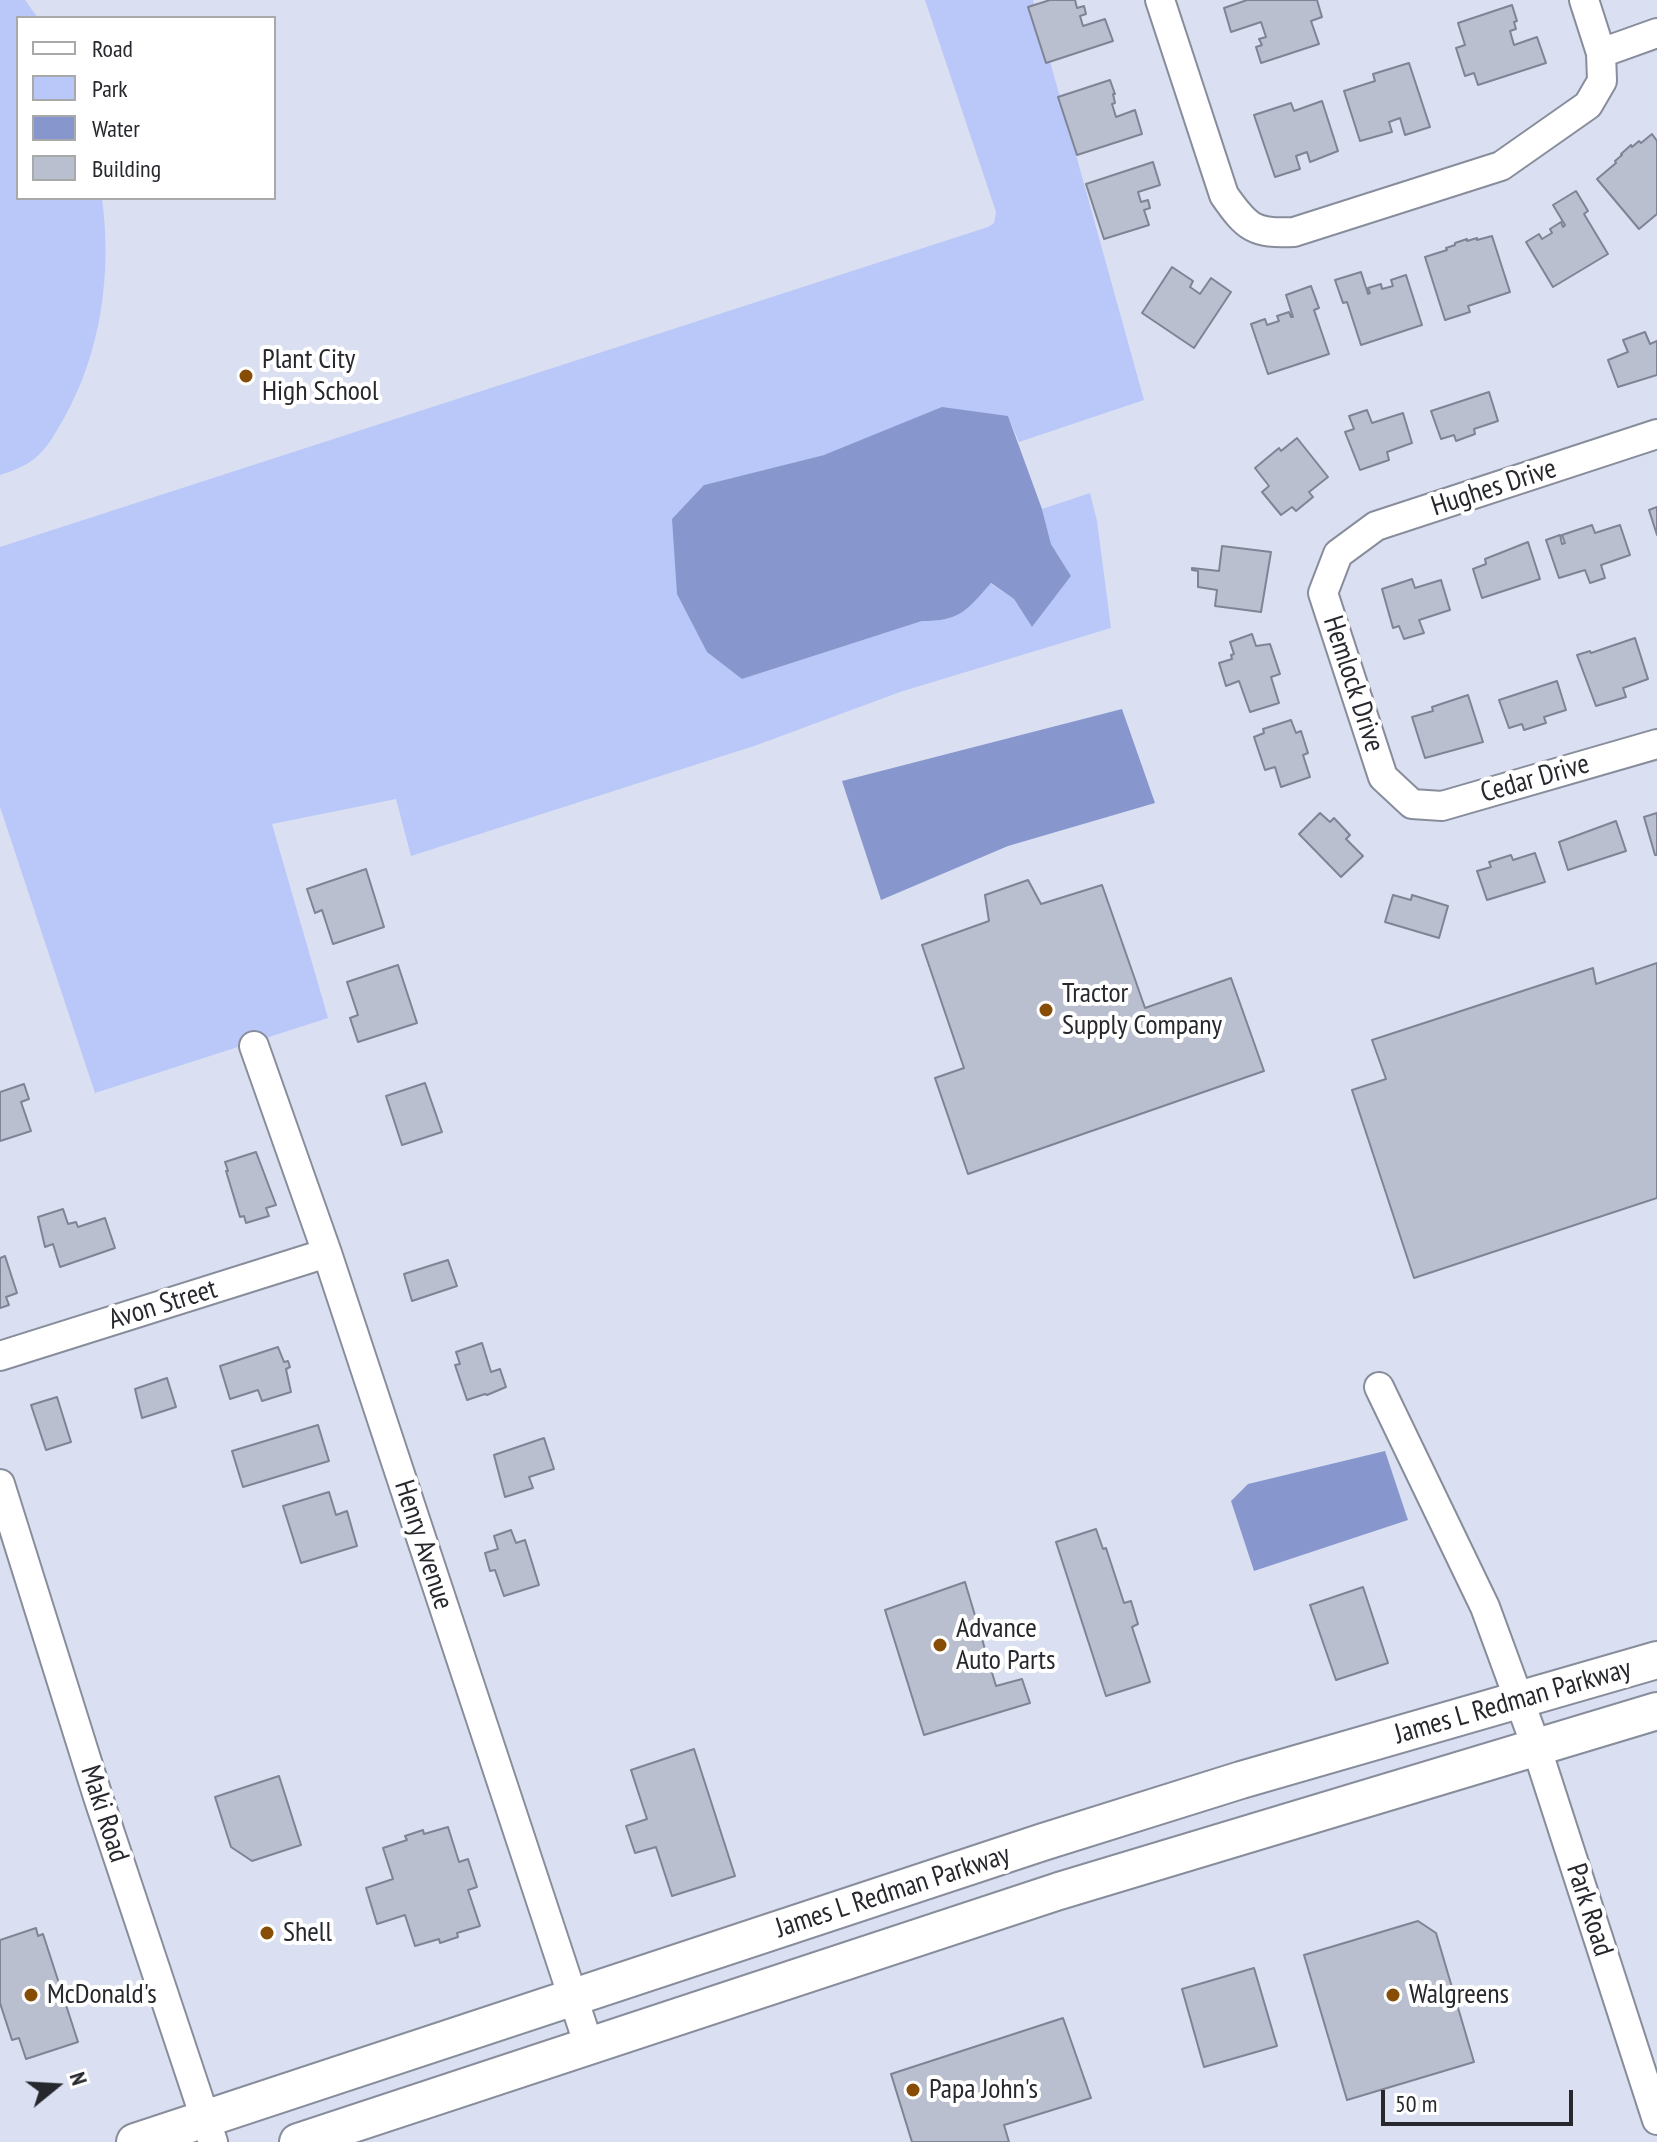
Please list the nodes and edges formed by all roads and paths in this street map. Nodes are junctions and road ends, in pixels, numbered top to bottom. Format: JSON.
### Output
{"nodes":[{"id":1,"x":1160,"y":0,"type":"edge"},
{"id":2,"x":1584,"y":0,"type":"edge"},
{"id":3,"x":1657,"y":33,"type":"edge"},
{"id":4,"x":1601,"y":53,"type":"junction"},
{"id":5,"x":1657,"y":434,"type":"edge"},
{"id":6,"x":1338,"y":554,"type":"joint"},
{"id":7,"x":1657,"y":744,"type":"edge"},
{"id":8,"x":1412,"y":804,"type":"joint"},
{"id":9,"x":254,"y":1046,"type":"dead end"},
{"id":10,"x":327,"y":1253,"type":"junction"},
{"id":11,"x":0,"y":1356,"type":"edge"},
{"id":12,"x":1379,"y":1387,"type":"dead end"},
{"id":13,"x":0,"y":1484,"type":"edge"},
{"id":14,"x":1657,"y":1660,"type":"edge"},
{"id":15,"x":1657,"y":1680,"type":"edge"},
{"id":16,"x":1518,"y":1702,"type":"junction"},
{"id":17,"x":1657,"y":1711,"type":"edge"},
{"id":18,"x":1536,"y":1746,"type":"junction"},
{"id":19,"x":573,"y":1998,"type":"junction"},
{"id":20,"x":589,"y":2046,"type":"junction"},
{"id":21,"x":1657,"y":2120,"type":"edge"},
{"id":22,"x":209,"y":2131,"type":"edge"},
{"id":23,"x":135,"y":2142,"type":"edge"},
{"id":24,"x":298,"y":2142,"type":"edge"}],
"edges":[{"from":1,"to":4,"type":"street"},
{"from":2,"to":4,"type":"street"},
{"from":3,"to":4,"type":"street"},
{"from":5,"to":6,"type":"street","name":"Hughes Drive"},
{"from":6,"to":8,"type":"street","name":"Hemlock Drive"},
{"from":7,"to":8,"type":"street","name":"Cedar Drive"},
{"from":9,"to":10,"type":"street","name":"Henry Avenue"},
{"from":10,"to":11,"type":"street","name":"Avon Street"},
{"from":10,"to":19,"type":"street","name":"Henry Avenue"},
{"from":12,"to":16,"type":"street","name":"Park Road"},
{"from":13,"to":22,"type":"street","name":"Maki Road"},
{"from":14,"to":16,"type":"main road","name":"James L Redman Parkway"},
{"from":15,"to":18,"type":"main road"},
{"from":16,"to":18,"type":"street","name":"Park Road"},
{"from":16,"to":19,"type":"main road","name":"James L Redman Parkway"},
{"from":17,"to":18,"type":"main road","name":"James L Redman Parkway"},
{"from":18,"to":20,"type":"main road","name":"James L Redman Parkway"},
{"from":18,"to":21,"type":"street","name":"Park Road"},
{"from":19,"to":20,"type":"street","name":"Henry Avenue"},
{"from":19,"to":22,"type":"main road","name":"James L Redman Parkway"},
{"from":20,"to":24,"type":"main road","name":"James L Redman Parkway"},
{"from":22,"to":23,"type":"main road","name":"James L Redman Parkway"}]}
